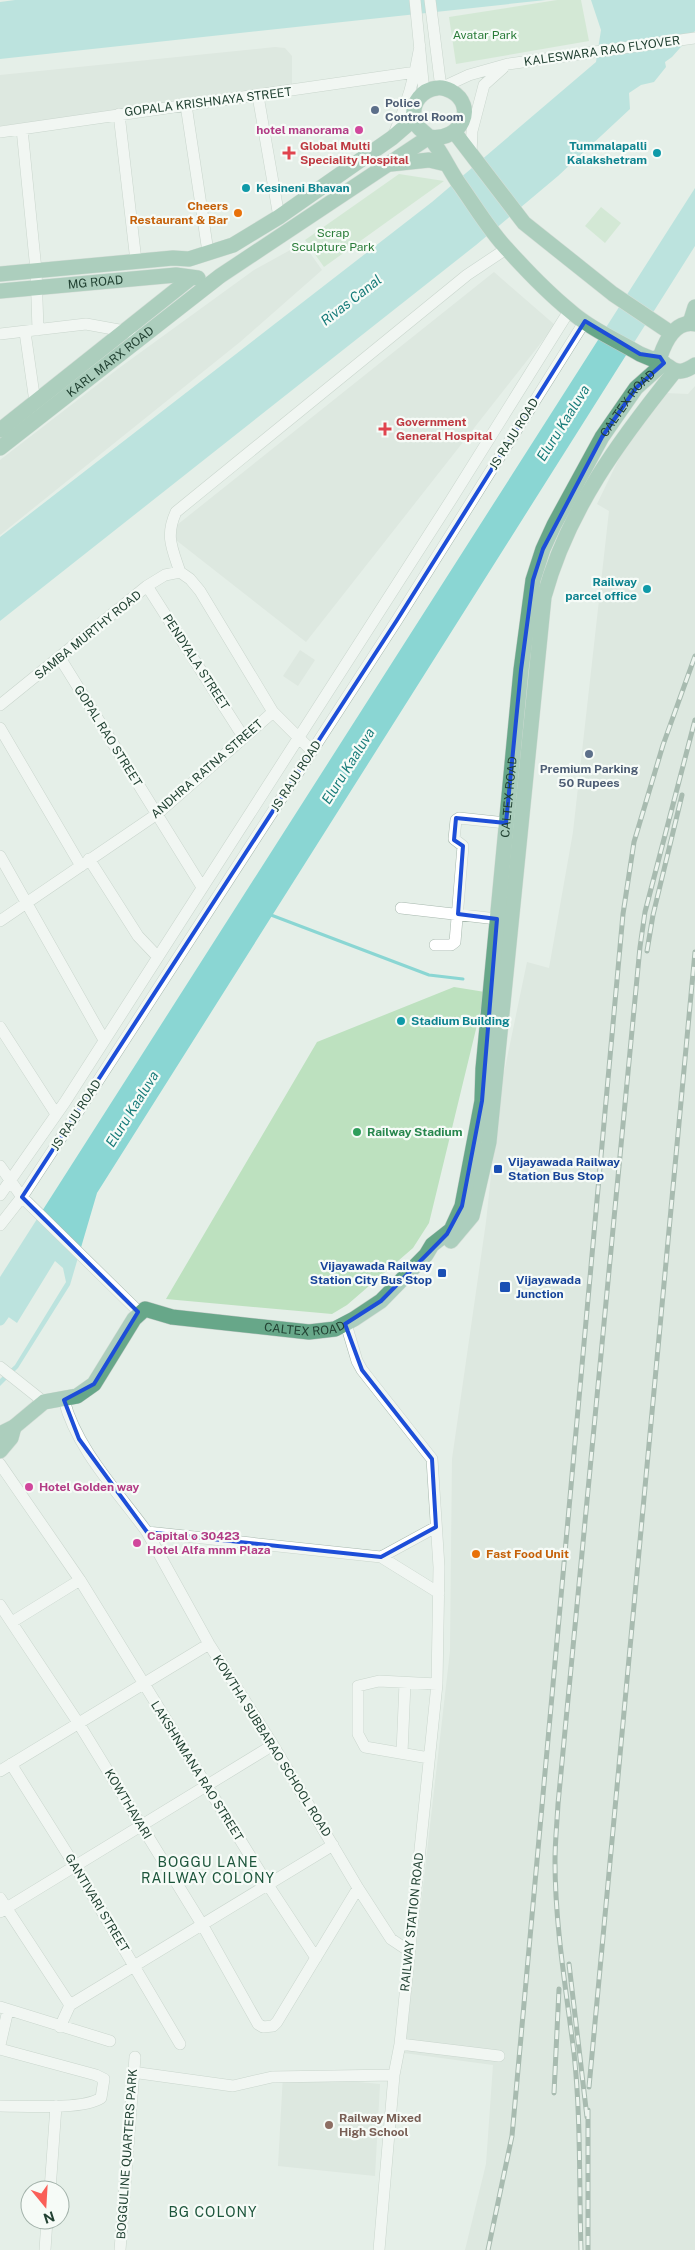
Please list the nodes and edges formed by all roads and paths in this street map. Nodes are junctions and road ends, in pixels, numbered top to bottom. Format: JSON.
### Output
{"nodes":[{"id":1,"x":415,"y":0,"type":"edge"},
{"id":2,"x":430,"y":0,"type":"edge"},
{"id":3,"x":695,"y":38,"type":"edge"},
{"id":4,"x":420,"y":46,"type":"junction"},
{"id":5,"x":436,"y":61,"type":"junction"},
{"id":6,"x":508,"y":64,"type":"junction"},
{"id":7,"x":416,"y":72,"type":"junction"},
{"id":8,"x":458,"y":79,"type":"junction"},
{"id":9,"x":484,"y":85,"type":"junction"},
{"id":10,"x":441,"y":88,"type":"junction"},
{"id":11,"x":424,"y":92,"type":"junction"},
{"id":12,"x":258,"y":96,"type":"junction"},
{"id":13,"x":186,"y":105,"type":"junction"},
{"id":14,"x":119,"y":114,"type":"junction"},
{"id":15,"x":414,"y":118,"type":"junction"},
{"id":16,"x":458,"y":128,"type":"junction"},
{"id":17,"x":22,"y":129,"type":"junction"},
{"id":18,"x":0,"y":132,"type":"edge"},
{"id":19,"x":429,"y":137,"type":"junction"},
{"id":20,"x":392,"y":138,"type":"junction"},
{"id":21,"x":469,"y":151,"type":"junction"},
{"id":22,"x":446,"y":165,"type":"junction"},
{"id":23,"x":385,"y":166,"type":"junction"},
{"id":24,"x":279,"y":217,"type":"junction"},
{"id":25,"x":502,"y":243,"type":"junction"},
{"id":26,"x":208,"y":252,"type":"junction"},
{"id":27,"x":189,"y":259,"type":"junction"},
{"id":28,"x":136,"y":261,"type":"junction"},
{"id":29,"x":116,"y":263,"type":"junction"},
{"id":30,"x":36,"y":270,"type":"junction"},
{"id":31,"x":0,"y":274,"type":"edge"},
{"id":32,"x":220,"y":276,"type":"junction"},
{"id":33,"x":191,"y":278,"type":"junction"},
{"id":34,"x":118,"y":279,"type":"junction"},
{"id":35,"x":36,"y":288,"type":"junction"},
{"id":36,"x":0,"y":291,"type":"edge"},
{"id":37,"x":695,"y":307,"type":"edge"},
{"id":38,"x":569,"y":311,"type":"junction"},
{"id":39,"x":692,"y":324,"type":"edge"},
{"id":40,"x":590,"y":325,"type":"junction"},
{"id":41,"x":38,"y":330,"type":"junction"},
{"id":42,"x":667,"y":330,"type":"junction"},
{"id":43,"x":127,"y":331,"type":"junction"},
{"id":44,"x":25,"y":332,"type":"junction"},
{"id":45,"x":0,"y":334,"type":"edge"},
{"id":46,"x":142,"y":335,"type":"junction"},
{"id":47,"x":666,"y":364,"type":"junction"},
{"id":48,"x":695,"y":365,"type":"edge"},
{"id":49,"x":35,"y":403,"type":"junction"},
{"id":50,"x":38,"y":419,"type":"junction"},
{"id":51,"x":0,"y":430,"type":"edge"},
{"id":52,"x":0,"y":448,"type":"edge"},
{"id":53,"x":180,"y":572,"type":"junction"},
{"id":54,"x":147,"y":586,"type":"junction"},
{"id":55,"x":60,"y":658,"type":"junction"},
{"id":56,"x":0,"y":705,"type":"edge"},
{"id":57,"x":273,"y":712,"type":"junction"},
{"id":58,"x":0,"y":728,"type":"edge"},
{"id":59,"x":244,"y":738,"type":"junction"},
{"id":60,"x":297,"y":738,"type":"junction"},
{"id":61,"x":312,"y":751,"type":"junction"},
{"id":62,"x":156,"y":814,"type":"junction"},
{"id":63,"x":506,"y":823,"type":"junction"},
{"id":64,"x":0,"y":856,"type":"edge"},
{"id":65,"x":85,"y":863,"type":"junction"},
{"id":66,"x":202,"y":887,"type":"junction"},
{"id":67,"x":28,"y":902,"type":"junction"},
{"id":68,"x":401,"y":908,"type":"dead end"},
{"id":69,"x":458,"y":914,"type":"junction"},
{"id":70,"x":497,"y":919,"type":"junction"},
{"id":71,"x":0,"y":921,"type":"edge"},
{"id":72,"x":435,"y":944,"type":"dead end"},
{"id":73,"x":157,"y":956,"type":"junction"},
{"id":74,"x":0,"y":1027,"type":"edge"},
{"id":75,"x":104,"y":1040,"type":"junction"},
{"id":76,"x":56,"y":1114,"type":"junction"},
{"id":77,"x":0,"y":1166,"type":"edge"},
{"id":78,"x":11,"y":1182,"type":"junction"},
{"id":79,"x":0,"y":1195,"type":"edge"},
{"id":80,"x":22,"y":1197,"type":"junction"},
{"id":81,"x":0,"y":1225,"type":"edge"},
{"id":82,"x":426,"y":1255,"type":"junction"},
{"id":83,"x":139,"y":1312,"type":"junction"},
{"id":84,"x":346,"y":1324,"type":"junction"},
{"id":85,"x":0,"y":1367,"type":"edge"},
{"id":86,"x":64,"y":1400,"type":"junction"},
{"id":87,"x":44,"y":1402,"type":"junction"},
{"id":88,"x":14,"y":1427,"type":"junction"},
{"id":89,"x":0,"y":1434,"type":"edge"},
{"id":90,"x":0,"y":1451,"type":"edge"},
{"id":91,"x":0,"y":1464,"type":"edge"},
{"id":92,"x":436,"y":1527,"type":"junction"},
{"id":93,"x":147,"y":1532,"type":"junction"},
{"id":94,"x":381,"y":1557,"type":"junction"},
{"id":95,"x":80,"y":1580,"type":"junction"},
{"id":96,"x":439,"y":1593,"type":"junction"},
{"id":97,"x":0,"y":1605,"type":"edge"},
{"id":98,"x":12,"y":1622,"type":"junction"},
{"id":99,"x":209,"y":1644,"type":"junction"},
{"id":100,"x":405,"y":1683,"type":"junction"},
{"id":101,"x":144,"y":1684,"type":"junction"},
{"id":102,"x":437,"y":1684,"type":"junction"},
{"id":103,"x":80,"y":1724,"type":"junction"},
{"id":104,"x":273,"y":1745,"type":"junction"},
{"id":105,"x":402,"y":1753,"type":"junction"},
{"id":106,"x":429,"y":1758,"type":"junction"},
{"id":107,"x":11,"y":1764,"type":"junction"},
{"id":108,"x":0,"y":1770,"type":"edge"},
{"id":109,"x":206,"y":1785,"type":"junction"},
{"id":110,"x":140,"y":1826,"type":"junction"},
{"id":111,"x":333,"y":1845,"type":"junction"},
{"id":112,"x":75,"y":1866,"type":"junction"},
{"id":113,"x":268,"y":1885,"type":"junction"},
{"id":114,"x":358,"y":1888,"type":"junction"},
{"id":115,"x":0,"y":1898,"type":"edge"},
{"id":116,"x":3,"y":1910,"type":"edge"},
{"id":117,"x":202,"y":1926,"type":"junction"},
{"id":118,"x":409,"y":1951,"type":"junction"},
{"id":119,"x":316,"y":1958,"type":"junction"},
{"id":120,"x":135,"y":1966,"type":"junction"},
{"id":121,"x":70,"y":2005,"type":"junction"},
{"id":122,"x":4,"y":2009,"type":"edge"},
{"id":123,"x":60,"y":2027,"type":"junction"},
{"id":124,"x":110,"y":2041,"type":"dead end"},
{"id":125,"x":180,"y":2044,"type":"dead end"},
{"id":126,"x":400,"y":2044,"type":"junction"},
{"id":127,"x":0,"y":2045,"type":"edge"},
{"id":128,"x":0,"y":2049,"type":"edge"},
{"id":129,"x":499,"y":2056,"type":"dead end"},
{"id":130,"x":135,"y":2057,"type":"dead end"},
{"id":131,"x":132,"y":2072,"type":"junction"},
{"id":132,"x":394,"y":2075,"type":"junction"},
{"id":133,"x":0,"y":2106,"type":"edge"},
{"id":134,"x":56,"y":2106,"type":"junction"},
{"id":135,"x":51,"y":2180,"type":"edge"},
{"id":136,"x":46,"y":2230,"type":"edge"},
{"id":137,"x":45,"y":2250,"type":"edge"},
{"id":138,"x":120,"y":2250,"type":"edge"},
{"id":139,"x":379,"y":2250,"type":"edge"}],
"edges":[{"from":1,"to":4,"type":"street"},
{"from":2,"to":5,"type":"street"},
{"from":3,"to":6,"type":"street","name":"KALESWARA RAO FLYOVER"},
{"from":4,"to":7,"type":"street"},
{"from":4,"to":11,"type":"street"},
{"from":5,"to":8,"type":"street"},
{"from":5,"to":10,"type":"street"},
{"from":6,"to":8,"type":"street","name":"KALESWARA RAO FLYOVER"},
{"from":6,"to":9,"type":"street"},
{"from":7,"to":12,"type":"street","name":"GOPALA KRISHNAYA STREET"},
{"from":7,"to":20,"type":"street"},
{"from":8,"to":10,"type":"street","name":"KALESWARA RAO FLYOVER"},
{"from":9,"to":16,"type":"street"},
{"from":9,"to":21,"type":"street"},
{"from":10,"to":11,"type":"main road"},
{"from":10,"to":16,"type":"main road"},
{"from":11,"to":15,"type":"main road"},
{"from":12,"to":13,"type":"street","name":"GOPALA KRISHNAYA STREET"},
{"from":12,"to":24,"type":"street"},
{"from":13,"to":14,"type":"street","name":"GOPALA KRISHNAYA STREET"},
{"from":13,"to":26,"type":"street"},
{"from":14,"to":17,"type":"street","name":"GOPALA KRISHNAYA STREET"},
{"from":14,"to":28,"type":"street"},
{"from":15,"to":19,"type":"main road"},
{"from":15,"to":20,"type":"main road","name":"MG ROAD"},
{"from":16,"to":19,"type":"main road"},
{"from":16,"to":21,"type":"main road"},
{"from":17,"to":18,"type":"street","name":"GOPALA KRISHNAYA STREET"},
{"from":17,"to":30,"type":"street"},
{"from":19,"to":22,"type":"main road"},
{"from":19,"to":23,"type":"main road","name":"KARL MARX ROAD"},
{"from":20,"to":24,"type":"main road","name":"MG ROAD"},
{"from":21,"to":42,"type":"main road"},
{"from":22,"to":23,"type":"main road"},
{"from":22,"to":25,"type":"main road"},
{"from":23,"to":32,"type":"main road","name":"KARL MARX ROAD"},
{"from":24,"to":26,"type":"main road","name":"MG ROAD"},
{"from":25,"to":38,"type":"main road"},
{"from":25,"to":53,"type":"street"},
{"from":26,"to":27,"type":"main road","name":"MG ROAD"},
{"from":27,"to":28,"type":"main road","name":"MG ROAD"},
{"from":27,"to":33,"type":"main road"},
{"from":28,"to":29,"type":"main road","name":"MG ROAD"},
{"from":29,"to":30,"type":"main road","name":"MG ROAD"},
{"from":29,"to":34,"type":"main road"},
{"from":30,"to":31,"type":"main road","name":"MG ROAD"},
{"from":30,"to":35,"type":"street"},
{"from":32,"to":33,"type":"main road","name":"MG ROAD"},
{"from":32,"to":46,"type":"main road","name":"KARL MARX ROAD"},
{"from":33,"to":34,"type":"main road","name":"MG ROAD"},
{"from":33,"to":43,"type":"main road","name":"KARL MARX ROAD"},
{"from":34,"to":35,"type":"main road","name":"MG ROAD"},
{"from":35,"to":36,"type":"main road","name":"MG ROAD"},
{"from":35,"to":41,"type":"street"},
{"from":37,"to":39,"type":"main road"},
{"from":38,"to":40,"type":"main road"},
{"from":38,"to":60,"type":"street","name":"JS RAJU ROAD"},
{"from":39,"to":42,"type":"main road"},
{"from":40,"to":47,"type":"main road"},
{"from":40,"to":61,"type":"street","name":"JS RAJU ROAD"},
{"from":41,"to":43,"type":"street"},
{"from":41,"to":44,"type":"street"},
{"from":42,"to":47,"type":"main road"},
{"from":43,"to":46,"type":"street"},
{"from":43,"to":49,"type":"main road","name":"KARL MARX ROAD"},
{"from":44,"to":45,"type":"street"},
{"from":44,"to":49,"type":"street"},
{"from":46,"to":50,"type":"main road","name":"KARL MARX ROAD"},
{"from":47,"to":48,"type":"main road"},
{"from":47,"to":63,"type":"main road","name":"CALTEX ROAD"},
{"from":47,"to":82,"type":"main road","name":"CALTEX ROAD"},
{"from":49,"to":50,"type":"street"},
{"from":49,"to":51,"type":"main road","name":"KARL MARX ROAD"},
{"from":50,"to":52,"type":"main road","name":"KARL MARX ROAD"},
{"from":53,"to":54,"type":"street","name":"SAMBA MURTHY ROAD"},
{"from":53,"to":57,"type":"street","name":"ANDHRA RATNA STREET"},
{"from":54,"to":55,"type":"street","name":"SAMBA MURTHY ROAD"},
{"from":54,"to":59,"type":"street","name":"PENDYALA STREET"},
{"from":55,"to":56,"type":"street","name":"SAMBA MURTHY ROAD"},
{"from":55,"to":62,"type":"street","name":"GOPAL RAO STREET"},
{"from":57,"to":59,"type":"street","name":"ANDHRA RATNA STREET"},
{"from":57,"to":60,"type":"street"},
{"from":58,"to":65,"type":"street"},
{"from":59,"to":62,"type":"street","name":"ANDHRA RATNA STREET"},
{"from":60,"to":61,"type":"street"},
{"from":60,"to":66,"type":"street","name":"JS RAJU ROAD"},
{"from":61,"to":80,"type":"street","name":"JS RAJU ROAD"},
{"from":62,"to":65,"type":"street","name":"ANDHRA RATNA STREET"},
{"from":62,"to":66,"type":"street","name":"GOPAL RAO STREET"},
{"from":63,"to":69,"type":"street"},
{"from":63,"to":70,"type":"main road","name":"CALTEX ROAD"},
{"from":64,"to":67,"type":"street"},
{"from":65,"to":67,"type":"street","name":"ANDHRA RATNA STREET"},
{"from":65,"to":73,"type":"street"},
{"from":66,"to":73,"type":"street","name":"JS RAJU ROAD"},
{"from":67,"to":71,"type":"street","name":"ANDHRA RATNA STREET"},
{"from":67,"to":75,"type":"street"},
{"from":68,"to":69,"type":"street"},
{"from":69,"to":70,"type":"street"},
{"from":69,"to":72,"type":"street"},
{"from":70,"to":82,"type":"main road","name":"CALTEX ROAD"},
{"from":73,"to":75,"type":"street","name":"JS RAJU ROAD"},
{"from":74,"to":76,"type":"street"},
{"from":75,"to":76,"type":"street","name":"JS RAJU ROAD"},
{"from":76,"to":78,"type":"street","name":"JS RAJU ROAD"},
{"from":77,"to":78,"type":"street"},
{"from":78,"to":79,"type":"street","name":"JS RAJU ROAD"},
{"from":78,"to":80,"type":"street"},
{"from":80,"to":81,"type":"street","name":"JS RAJU ROAD"},
{"from":80,"to":83,"type":"street"},
{"from":82,"to":84,"type":"main road","name":"CALTEX ROAD"},
{"from":83,"to":84,"type":"main road","name":"CALTEX ROAD"},
{"from":83,"to":86,"type":"main road"},
{"from":84,"to":92,"type":"street","name":"RAILWAY STATION ROAD"},
{"from":85,"to":87,"type":"street"},
{"from":86,"to":87,"type":"main road"},
{"from":86,"to":93,"type":"street"},
{"from":87,"to":88,"type":"main road"},
{"from":88,"to":89,"type":"main road"},
{"from":88,"to":90,"type":"main road"},
{"from":91,"to":95,"type":"street","name":"LAKSHNMANA RAO STREET"},
{"from":92,"to":94,"type":"street"},
{"from":92,"to":96,"type":"street","name":"RAILWAY STATION ROAD"},
{"from":93,"to":94,"type":"street"},
{"from":93,"to":99,"type":"street","name":"KOWTHA SUBBARAO SCHOOL ROAD"},
{"from":94,"to":96,"type":"street"},
{"from":95,"to":98,"type":"street"},
{"from":95,"to":101,"type":"street","name":"LAKSHNMANA RAO STREET"},
{"from":96,"to":102,"type":"street","name":"RAILWAY STATION ROAD"},
{"from":97,"to":98,"type":"street","name":"KOWTHAVARI"},
{"from":98,"to":103,"type":"street","name":"KOWTHAVARI"},
{"from":99,"to":101,"type":"street"},
{"from":99,"to":104,"type":"street","name":"KOWTHA SUBBARAO SCHOOL ROAD"},
{"from":100,"to":102,"type":"street"},
{"from":100,"to":105,"type":"street"},
{"from":100,"to":105,"type":"street"},
{"from":101,"to":103,"type":"street"},
{"from":101,"to":109,"type":"street","name":"LAKSHNMANA RAO STREET"},
{"from":102,"to":106,"type":"street","name":"RAILWAY STATION ROAD"},
{"from":103,"to":107,"type":"street"},
{"from":103,"to":110,"type":"street","name":"KOWTHAVARI"},
{"from":104,"to":109,"type":"street"},
{"from":104,"to":111,"type":"street","name":"KOWTHA SUBBARAO SCHOOL ROAD"},
{"from":105,"to":106,"type":"street"},
{"from":106,"to":118,"type":"street","name":"RAILWAY STATION ROAD"},
{"from":107,"to":108,"type":"street"},
{"from":107,"to":112,"type":"street","name":"GANTIVARI STREET"},
{"from":109,"to":110,"type":"street"},
{"from":109,"to":113,"type":"street","name":"LAKSHNMANA RAO STREET"},
{"from":110,"to":112,"type":"street"},
{"from":110,"to":117,"type":"street","name":"KOWTHAVARI"},
{"from":111,"to":113,"type":"street"},
{"from":111,"to":114,"type":"street","name":"KOWTHA SUBBARAO SCHOOL ROAD"},
{"from":112,"to":116,"type":"street"},
{"from":112,"to":120,"type":"street","name":"GANTIVARI STREET"},
{"from":113,"to":117,"type":"street"},
{"from":113,"to":119,"type":"street","name":"LAKSHNMANA RAO STREET"},
{"from":114,"to":118,"type":"street","name":"KOWTHA SUBBARAO SCHOOL ROAD"},
{"from":114,"to":119,"type":"street"},
{"from":115,"to":116,"type":"street"},
{"from":116,"to":121,"type":"street"},
{"from":117,"to":119,"type":"street","name":"KOWTHAVARI"},
{"from":117,"to":120,"type":"street"},
{"from":118,"to":126,"type":"street","name":"RAILWAY STATION ROAD"},
{"from":120,"to":121,"type":"street"},
{"from":120,"to":125,"type":"street","name":"GANTIVARI STREET"},
{"from":121,"to":123,"type":"street"},
{"from":122,"to":123,"type":"street"},
{"from":122,"to":127,"type":"street"},
{"from":123,"to":124,"type":"street"},
{"from":126,"to":129,"type":"street"},
{"from":126,"to":132,"type":"street","name":"RAILWAY STATION ROAD"},
{"from":128,"to":134,"type":"street"},
{"from":130,"to":131,"type":"street","name":"BOGGULINE QUARTERS PARK"},
{"from":131,"to":132,"type":"street"},
{"from":131,"to":138,"type":"street","name":"BOGGULINE QUARTERS PARK"},
{"from":132,"to":139,"type":"street","name":"RAILWAY STATION ROAD"},
{"from":133,"to":134,"type":"street"},
{"from":134,"to":135,"type":"street"},
{"from":136,"to":137,"type":"street"}]}
